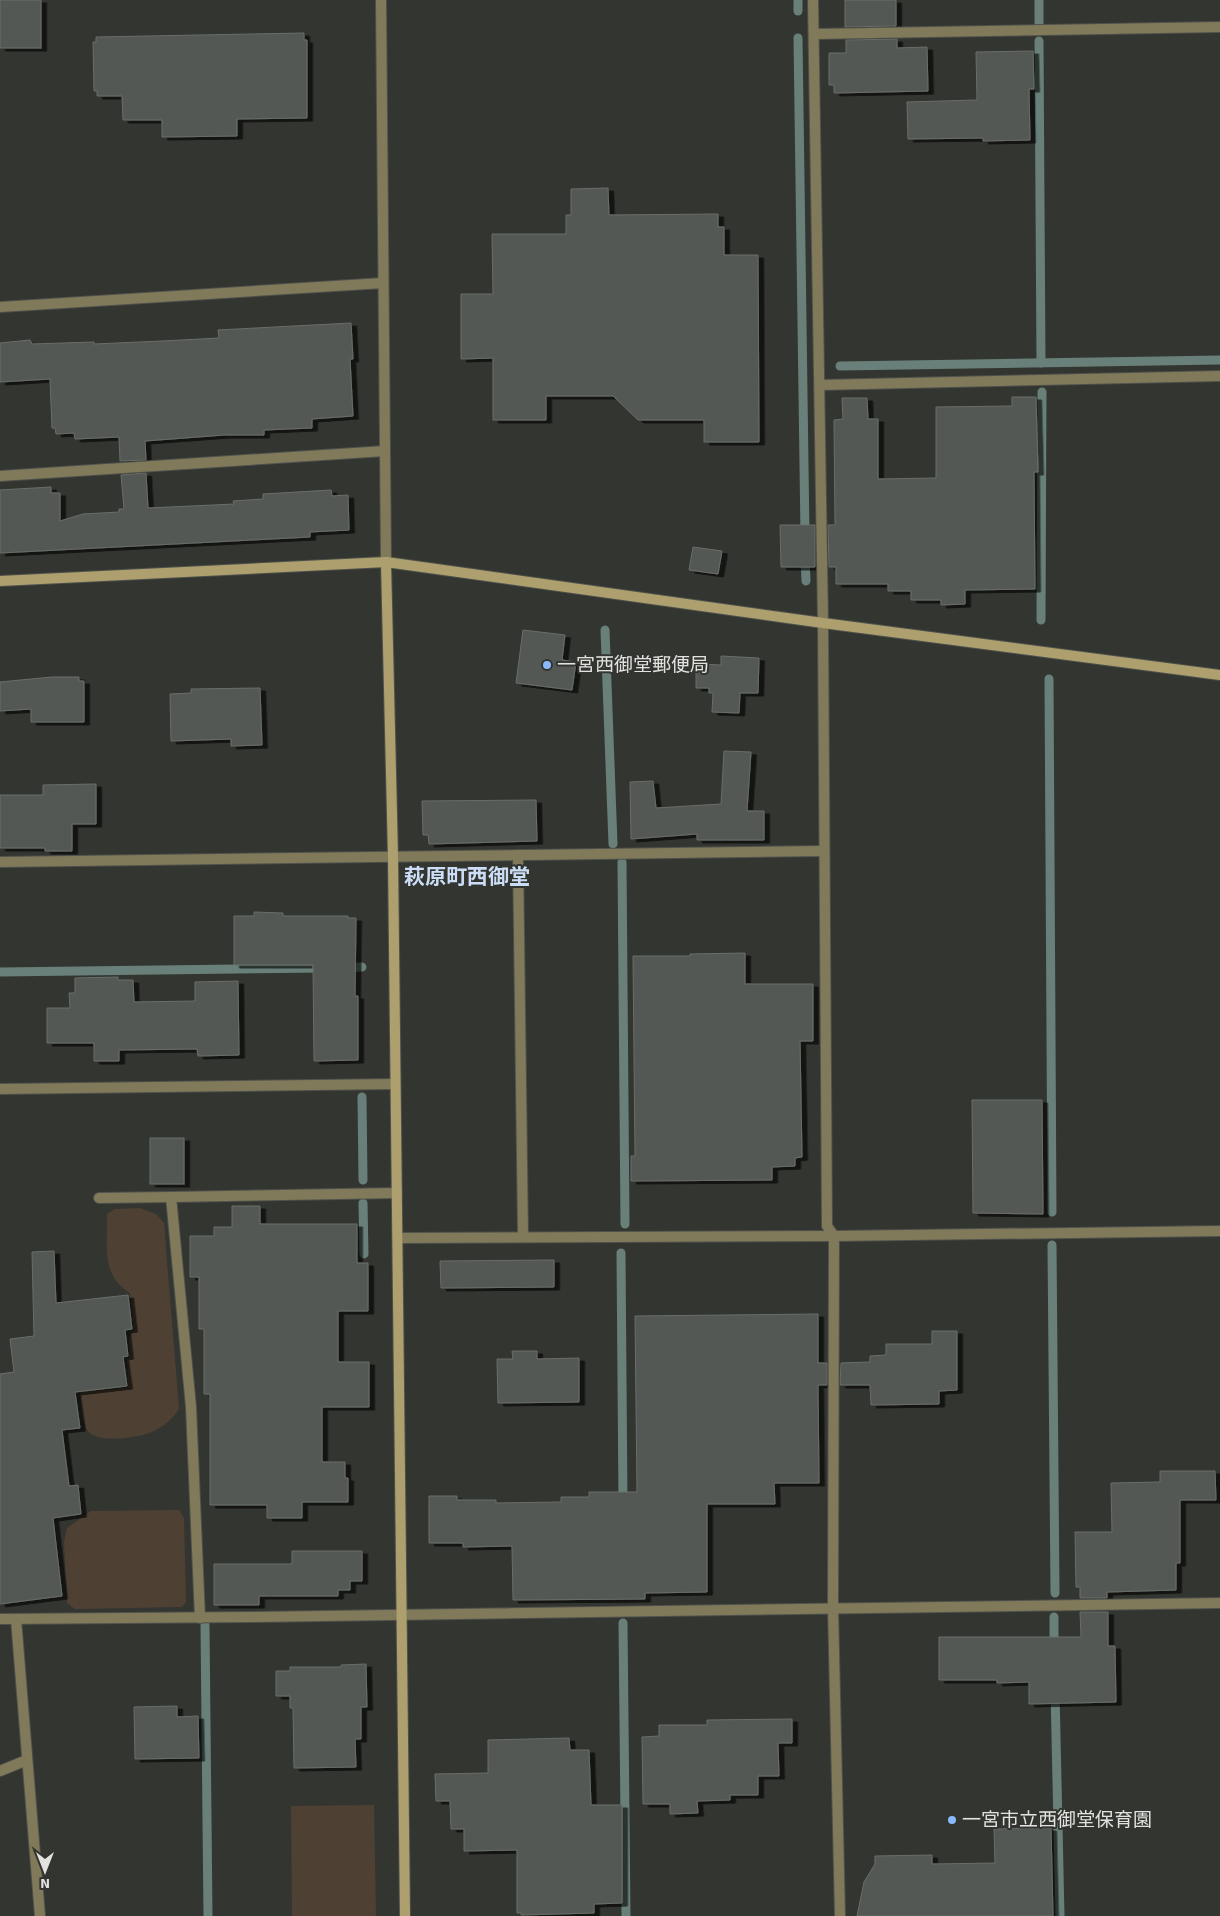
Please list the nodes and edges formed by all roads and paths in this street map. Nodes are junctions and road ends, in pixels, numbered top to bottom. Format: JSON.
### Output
{"nodes":[{"id":1,"x":381,"y":0,"type":"edge"},
{"id":2,"x":814,"y":0,"type":"edge"},
{"id":3,"x":1220,"y":27,"type":"edge"},
{"id":4,"x":814,"y":34,"type":"junction"},
{"id":5,"x":383,"y":283,"type":"junction"},
{"id":6,"x":0,"y":307,"type":"edge"},
{"id":7,"x":1220,"y":376,"type":"edge"},
{"id":8,"x":820,"y":385,"type":"junction"},
{"id":9,"x":385,"y":452,"type":"junction"},
{"id":10,"x":0,"y":476,"type":"edge"},
{"id":11,"x":386,"y":562,"type":"junction"},
{"id":12,"x":0,"y":581,"type":"edge"},
{"id":13,"x":823,"y":623,"type":"junction"},
{"id":14,"x":1220,"y":675,"type":"edge"},
{"id":15,"x":824,"y":852,"type":"junction"},
{"id":16,"x":518,"y":854,"type":"junction"},
{"id":17,"x":393,"y":857,"type":"junction"},
{"id":18,"x":0,"y":862,"type":"edge"},
{"id":19,"x":396,"y":1084,"type":"junction"},
{"id":20,"x":0,"y":1089,"type":"edge"},
{"id":21,"x":397,"y":1193,"type":"junction"},
{"id":22,"x":171,"y":1197,"type":"junction"},
{"id":23,"x":98,"y":1198,"type":"dead end"},
{"id":24,"x":1220,"y":1231,"type":"edge"},
{"id":25,"x":834,"y":1236,"type":"junction"},
{"id":26,"x":523,"y":1237,"type":"junction"},
{"id":27,"x":398,"y":1238,"type":"junction"},
{"id":28,"x":1220,"y":1603,"type":"edge"},
{"id":29,"x":833,"y":1608,"type":"junction"},
{"id":30,"x":402,"y":1614,"type":"junction"},
{"id":31,"x":200,"y":1618,"type":"junction"},
{"id":32,"x":0,"y":1619,"type":"edge"},
{"id":33,"x":16,"y":1619,"type":"junction"},
{"id":34,"x":28,"y":1760,"type":"junction"},
{"id":35,"x":0,"y":1771,"type":"edge"},
{"id":36,"x":40,"y":1916,"type":"edge"},
{"id":37,"x":405,"y":1916,"type":"edge"},
{"id":38,"x":840,"y":1916,"type":"edge"}],
"edges":[{"from":1,"to":5,"type":"street"},
{"from":2,"to":4,"type":"street"},
{"from":3,"to":4,"type":"street"},
{"from":4,"to":8,"type":"street"},
{"from":5,"to":6,"type":"street"},
{"from":5,"to":9,"type":"street"},
{"from":7,"to":8,"type":"street"},
{"from":8,"to":13,"type":"street"},
{"from":9,"to":10,"type":"street"},
{"from":9,"to":11,"type":"street"},
{"from":11,"to":12,"type":"street"},
{"from":11,"to":13,"type":"street"},
{"from":11,"to":17,"type":"street"},
{"from":13,"to":14,"type":"street"},
{"from":13,"to":15,"type":"street"},
{"from":15,"to":16,"type":"street"},
{"from":15,"to":25,"type":"street"},
{"from":16,"to":17,"type":"street"},
{"from":16,"to":26,"type":"street"},
{"from":17,"to":18,"type":"street"},
{"from":17,"to":19,"type":"street"},
{"from":19,"to":20,"type":"street"},
{"from":19,"to":21,"type":"street"},
{"from":21,"to":22,"type":"street"},
{"from":21,"to":27,"type":"street"},
{"from":22,"to":23,"type":"street"},
{"from":22,"to":31,"type":"street"},
{"from":24,"to":25,"type":"street"},
{"from":25,"to":26,"type":"street"},
{"from":25,"to":29,"type":"street"},
{"from":26,"to":27,"type":"street"},
{"from":27,"to":30,"type":"street"},
{"from":28,"to":29,"type":"street"},
{"from":29,"to":30,"type":"street"},
{"from":29,"to":38,"type":"street"},
{"from":30,"to":31,"type":"street"},
{"from":30,"to":37,"type":"street"},
{"from":31,"to":33,"type":"street"},
{"from":32,"to":33,"type":"street"},
{"from":33,"to":34,"type":"street"},
{"from":34,"to":35,"type":"street"},
{"from":34,"to":36,"type":"street"}]}
